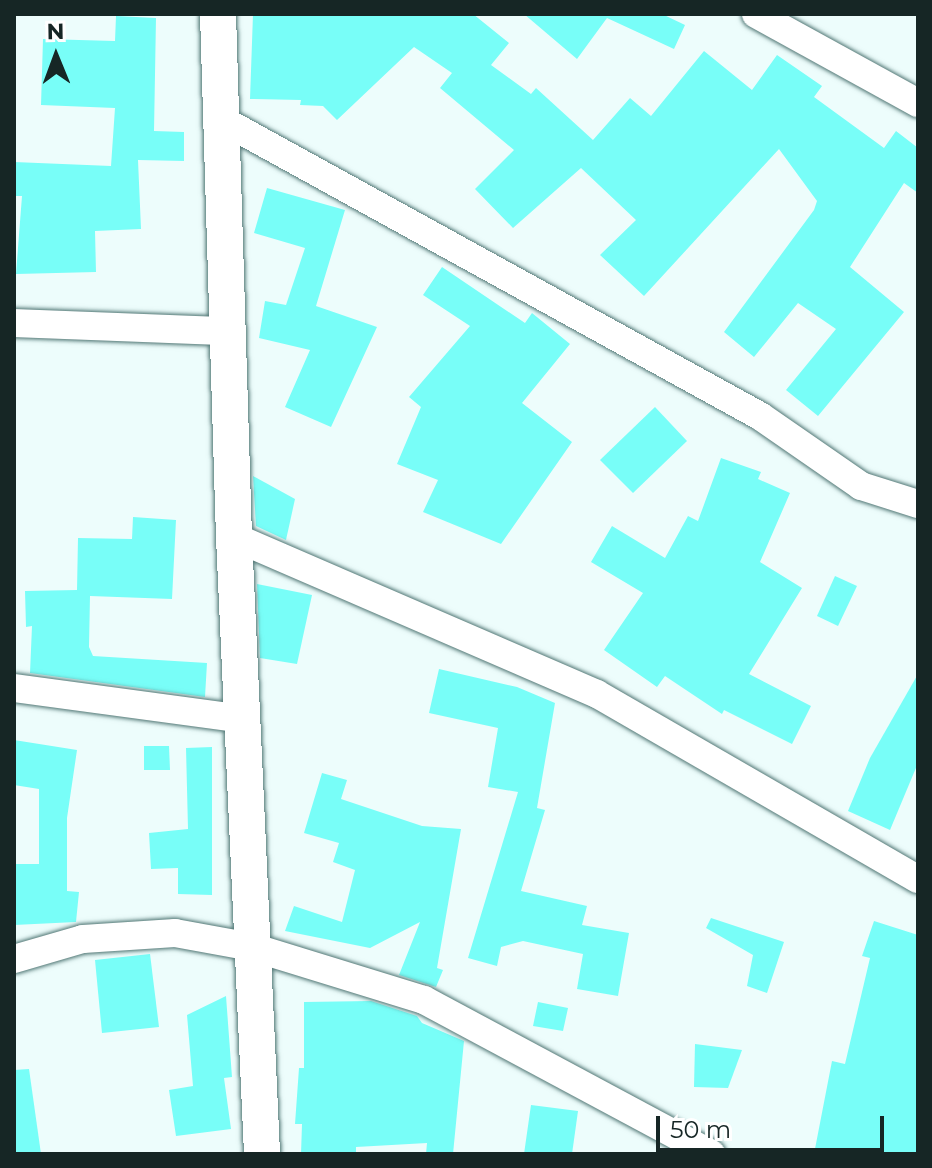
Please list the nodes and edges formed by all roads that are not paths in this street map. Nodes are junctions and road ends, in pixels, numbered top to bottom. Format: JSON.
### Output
{"nodes":[{"id":1,"x":218,"y":14,"type":"edge"},
{"id":2,"x":756,"y":14,"type":"edge"},
{"id":3,"x":918,"y":103,"type":"edge"},
{"id":4,"x":224,"y":121,"type":"junction"},
{"id":5,"x":14,"y":323,"type":"edge"},
{"id":6,"x":227,"y":331,"type":"junction"},
{"id":7,"x":918,"y":504,"type":"edge"},
{"id":8,"x":234,"y":537,"type":"junction"},
{"id":9,"x":14,"y":688,"type":"edge"},
{"id":10,"x":242,"y":719,"type":"junction"},
{"id":11,"x":918,"y":879,"type":"edge"},
{"id":12,"x":252,"y":947,"type":"junction"},
{"id":13,"x":14,"y":959,"type":"edge"},
{"id":14,"x":262,"y":1154,"type":"edge"},
{"id":15,"x":711,"y":1154,"type":"edge"}],
"edges":[{"from":1,"to":4,"type":"street"},
{"from":2,"to":3,"type":"street"},
{"from":4,"to":6,"type":"street"},
{"from":4,"to":7,"type":"street"},
{"from":5,"to":6,"type":"street"},
{"from":6,"to":8,"type":"street"},
{"from":8,"to":10,"type":"street"},
{"from":8,"to":11,"type":"street"},
{"from":9,"to":10,"type":"street"},
{"from":10,"to":12,"type":"street"},
{"from":12,"to":13,"type":"street"},
{"from":12,"to":14,"type":"street"},
{"from":12,"to":15,"type":"street"}]}
